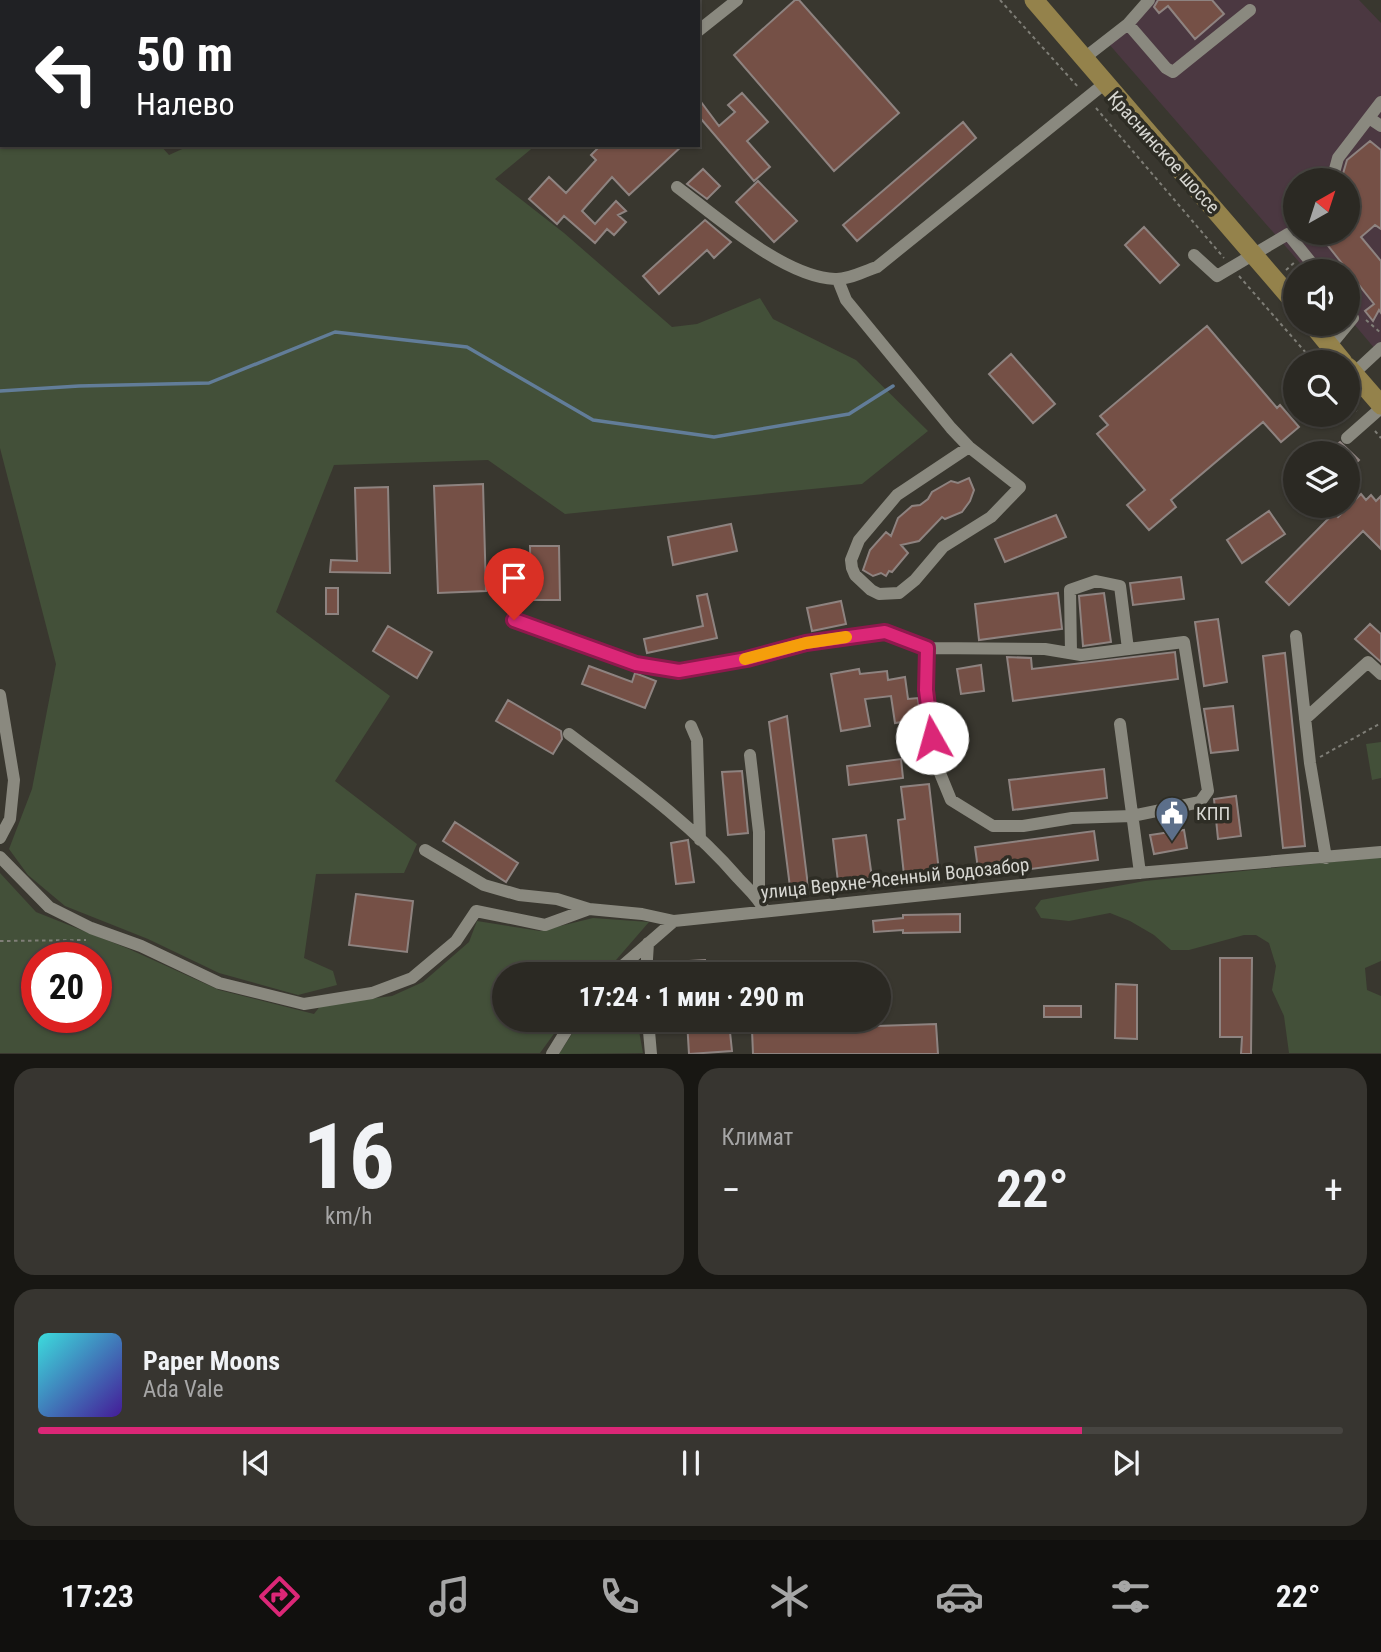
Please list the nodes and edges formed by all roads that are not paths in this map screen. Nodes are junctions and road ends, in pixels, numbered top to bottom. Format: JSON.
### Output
{"nodes":[{"id":1,"x":737,"y":0,"type":"edge"},
{"id":2,"x":1034,"y":0,"type":"edge"},
{"id":3,"x":1149,"y":0,"type":"edge"},
{"id":4,"x":1250,"y":10,"type":"dead end"},
{"id":5,"x":1128,"y":24,"type":"junction"},
{"id":6,"x":700,"y":29,"type":"edge"},
{"id":7,"x":1083,"y":59,"type":"junction"},
{"id":8,"x":1104,"y":84,"type":"junction"},
{"id":9,"x":1381,"y":102,"type":"edge"},
{"id":10,"x":1369,"y":118,"type":"junction"},
{"id":11,"x":1381,"y":126,"type":"edge"},
{"id":12,"x":1335,"y":168,"type":"edge"},
{"id":13,"x":677,"y":187,"type":"dead end"},
{"id":14,"x":1283,"y":236,"type":"edge"},
{"id":15,"x":1194,"y":255,"type":"dead end"},
{"id":16,"x":1255,"y":255,"type":"junction"},
{"id":17,"x":838,"y":280,"type":"junction"},
{"id":18,"x":1283,"y":289,"type":"edge"},
{"id":19,"x":1321,"y":336,"type":"edge"},
{"id":20,"x":1338,"y":336,"type":"edge"},
{"id":21,"x":1329,"y":346,"type":"junction"},
{"id":22,"x":1381,"y":348,"type":"edge"},
{"id":23,"x":1332,"y":350,"type":"edge"},
{"id":24,"x":1360,"y":361,"type":"edge"},
{"id":25,"x":1360,"y":382,"type":"edge"},
{"id":26,"x":1381,"y":407,"type":"edge"},
{"id":27,"x":1347,"y":438,"type":"dead end"},
{"id":28,"x":969,"y":447,"type":"junction"},
{"id":29,"x":514,"y":620,"type":"dead end"},
{"id":30,"x":1296,"y":636,"type":"dead end"},
{"id":31,"x":927,"y":648,"type":"junction"},
{"id":32,"x":1128,"y":649,"type":"junction"},
{"id":33,"x":1071,"y":653,"type":"junction"},
{"id":34,"x":1381,"y":674,"type":"edge"},
{"id":35,"x":0,"y":695,"type":"edge"},
{"id":36,"x":1305,"y":719,"type":"junction"},
{"id":37,"x":1121,"y":724,"type":"dead end"},
{"id":38,"x":691,"y":726,"type":"dead end"},
{"id":39,"x":569,"y":734,"type":"dead end"},
{"id":40,"x":750,"y":755,"type":"dead end"},
{"id":41,"x":1132,"y":816,"type":"junction"},
{"id":42,"x":0,"y":838,"type":"edge"},
{"id":43,"x":700,"y":840,"type":"junction"},
{"id":44,"x":425,"y":850,"type":"dead end"},
{"id":45,"x":1381,"y":852,"type":"edge"},
{"id":46,"x":0,"y":857,"type":"edge"},
{"id":47,"x":1326,"y":858,"type":"junction"},
{"id":48,"x":1140,"y":873,"type":"junction"},
{"id":49,"x":759,"y":898,"type":"junction"},
{"id":50,"x":589,"y":909,"type":"junction"},
{"id":51,"x":765,"y":911,"type":"junction"},
{"id":52,"x":674,"y":922,"type":"junction"},
{"id":53,"x":648,"y":943,"type":"junction"},
{"id":54,"x":627,"y":962,"type":"edge"},
{"id":55,"x":647,"y":962,"type":"edge"},
{"id":56,"x":566,"y":1032,"type":"edge"},
{"id":57,"x":649,"y":1032,"type":"edge"},
{"id":58,"x":552,"y":1054,"type":"edge"},
{"id":59,"x":650,"y":1054,"type":"edge"}],
"edges":[{"from":1,"to":6,"type":"street"},
{"from":2,"to":7,"type":"main road","name":"Краснинское шоссе"},
{"from":3,"to":5,"type":"street"},
{"from":4,"to":5,"type":"street"},
{"from":5,"to":7,"type":"street"},
{"from":7,"to":8,"type":"main road","name":"Краснинское шоссе"},
{"from":8,"to":16,"type":"main road","name":"Краснинское шоссе"},
{"from":8,"to":17,"type":"street"},
{"from":9,"to":10,"type":"street"},
{"from":10,"to":11,"type":"street"},
{"from":10,"to":12,"type":"street"},
{"from":13,"to":17,"type":"street"},
{"from":14,"to":16,"type":"street"},
{"from":15,"to":16,"type":"street"},
{"from":16,"to":18,"type":"main road","name":"Краснинское шоссе"},
{"from":17,"to":28,"type":"street"},
{"from":19,"to":21,"type":"main road"},
{"from":20,"to":21,"type":"street"},
{"from":21,"to":23,"type":"main road"},
{"from":22,"to":24,"type":"street"},
{"from":25,"to":26,"type":"main road"},
{"from":26,"to":27,"type":"street"},
{"from":28,"to":28,"type":"street"},
{"from":29,"to":31,"type":"street"},
{"from":30,"to":36,"type":"street"},
{"from":31,"to":33,"type":"street"},
{"from":31,"to":41,"type":"street"},
{"from":32,"to":33,"type":"street"},
{"from":32,"to":33,"type":"street"},
{"from":32,"to":41,"type":"street"},
{"from":34,"to":36,"type":"street"},
{"from":35,"to":42,"type":"street"},
{"from":36,"to":47,"type":"street"},
{"from":37,"to":41,"type":"street"},
{"from":38,"to":43,"type":"street"},
{"from":39,"to":43,"type":"street"},
{"from":40,"to":49,"type":"street"},
{"from":41,"to":48,"type":"street"},
{"from":43,"to":49,"type":"street"},
{"from":44,"to":50,"type":"street","name":"улица Верхне-Ясенный Водозабор"},
{"from":45,"to":47,"type":"street","name":"улица Верхне-Ясенный Водозабор"},
{"from":46,"to":50,"type":"street"},
{"from":47,"to":48,"type":"street","name":"улица Верхне-Ясенный Водозабор"},
{"from":48,"to":51,"type":"street","name":"улица Верхне-Ясенный Водозабор"},
{"from":49,"to":51,"type":"street"},
{"from":50,"to":52,"type":"street","name":"улица Верхне-Ясенный Водозабор"},
{"from":51,"to":52,"type":"street","name":"улица Верхне-Ясенный Водозабор"},
{"from":52,"to":53,"type":"street"},
{"from":53,"to":54,"type":"street"},
{"from":53,"to":55,"type":"street"},
{"from":56,"to":58,"type":"street"},
{"from":57,"to":59,"type":"street"}]}
